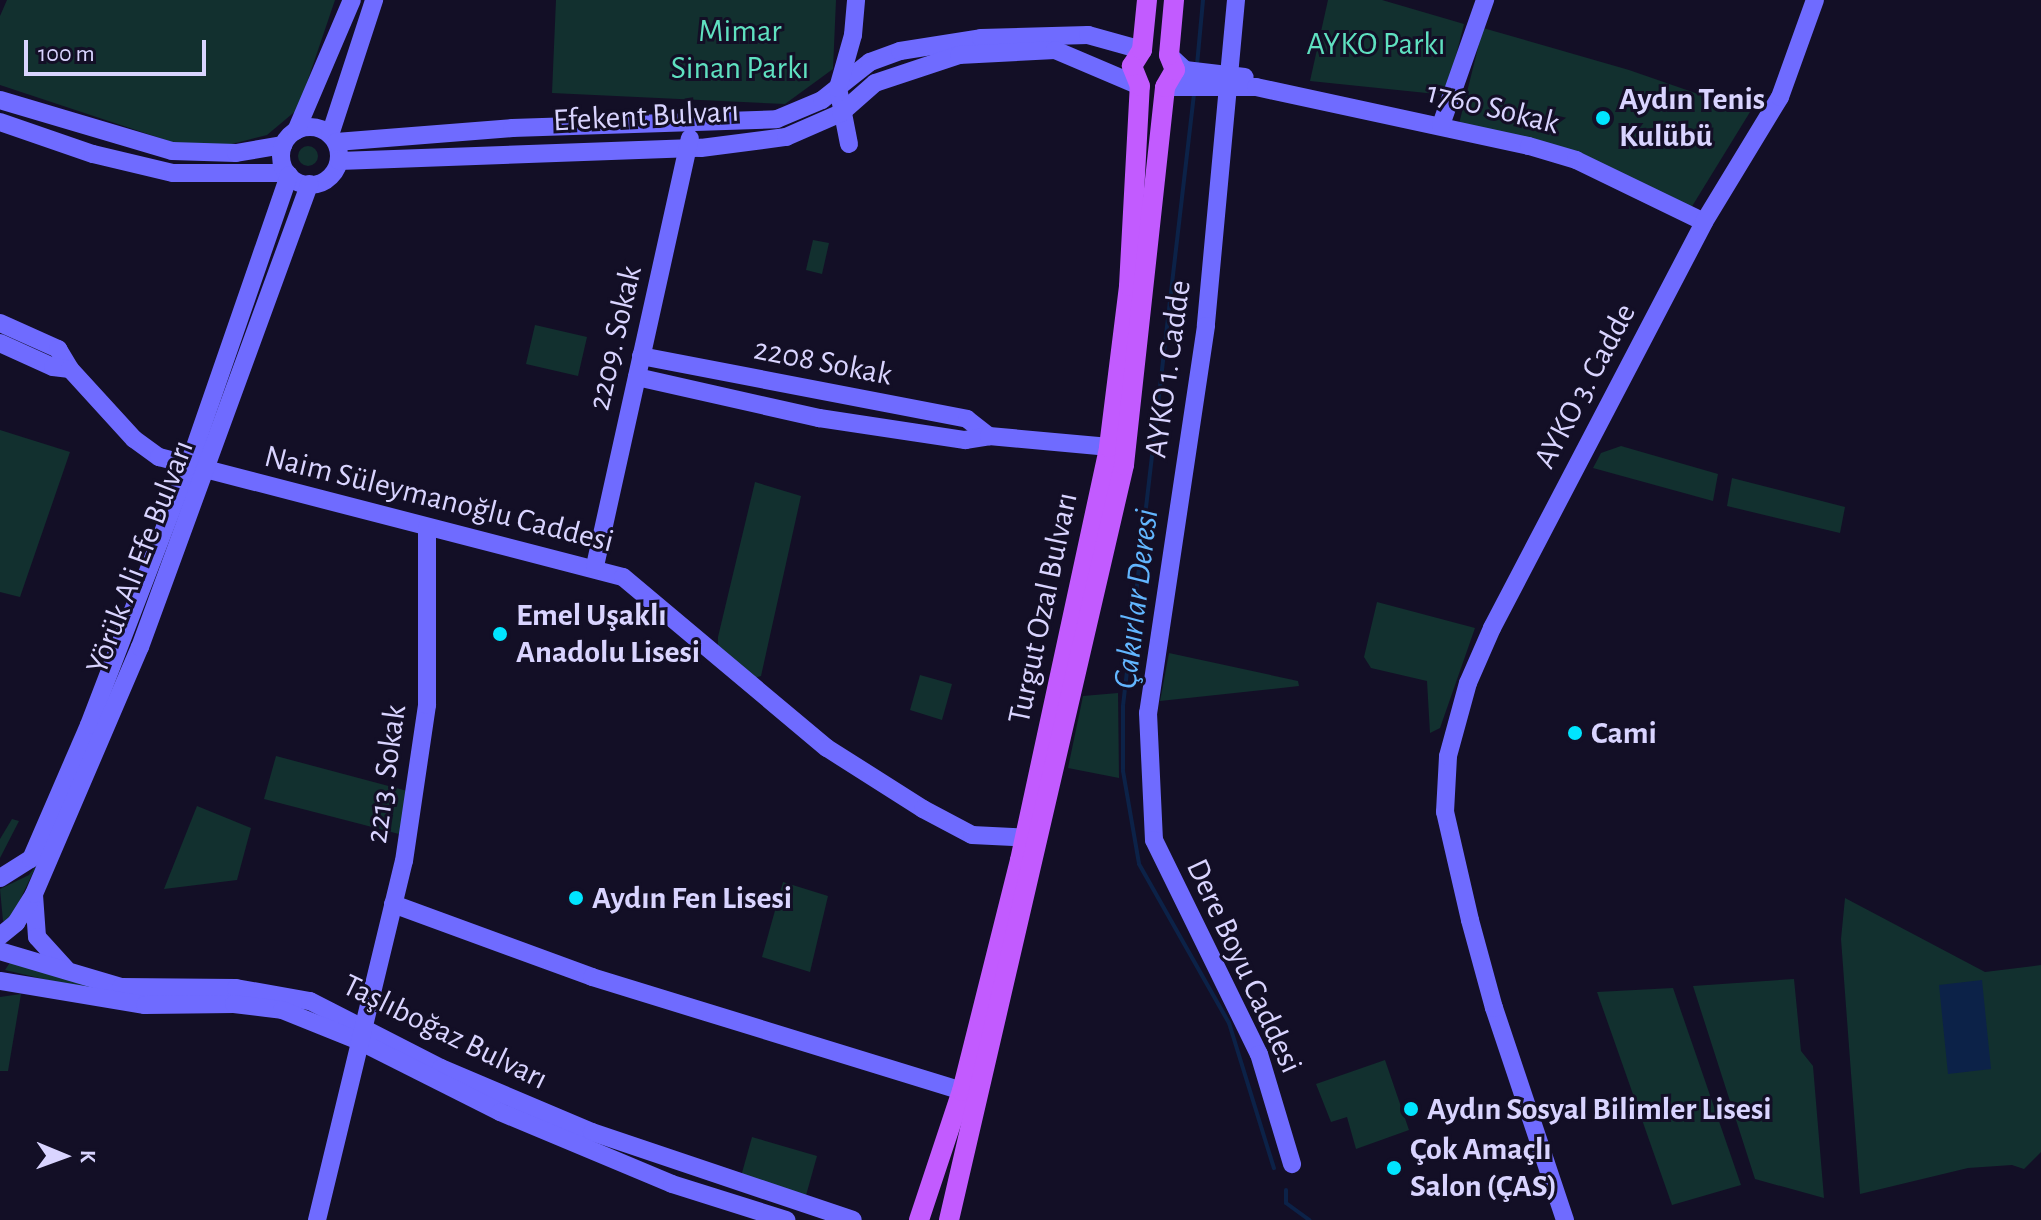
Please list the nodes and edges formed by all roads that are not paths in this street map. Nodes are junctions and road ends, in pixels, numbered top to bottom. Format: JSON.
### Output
{"nodes":[{"id":1,"x":352,"y":0,"type":"edge"},
{"id":2,"x":374,"y":0,"type":"edge"},
{"id":3,"x":856,"y":0,"type":"edge"},
{"id":4,"x":1147,"y":0,"type":"edge"},
{"id":5,"x":1174,"y":0,"type":"edge"},
{"id":6,"x":1236,"y":0,"type":"edge"},
{"id":7,"x":1485,"y":0,"type":"edge"},
{"id":8,"x":1815,"y":0,"type":"edge"},
{"id":9,"x":853,"y":35,"type":"junction"},
{"id":10,"x":1142,"y":50,"type":"junction"},
{"id":11,"x":1169,"y":55,"type":"junction"},
{"id":12,"x":859,"y":71,"type":"junction"},
{"id":13,"x":1188,"y":80,"type":"junction"},
{"id":14,"x":1232,"y":82,"type":"junction"},
{"id":15,"x":1140,"y":86,"type":"junction"},
{"id":16,"x":838,"y":88,"type":"junction"},
{"id":17,"x":861,"y":97,"type":"junction"},
{"id":18,"x":0,"y":100,"type":"edge"},
{"id":19,"x":841,"y":113,"type":"junction"},
{"id":20,"x":0,"y":122,"type":"edge"},
{"id":21,"x":693,"y":124,"type":"junction"},
{"id":22,"x":1441,"y":125,"type":"junction"},
{"id":23,"x":290,"y":138,"type":"junction"},
{"id":24,"x":335,"y":146,"type":"junction"},
{"id":25,"x":688,"y":148,"type":"junction"},
{"id":26,"x":288,"y":174,"type":"junction"},
{"id":27,"x":309,"y":184,"type":"junction"},
{"id":28,"x":1704,"y":222,"type":"junction"},
{"id":29,"x":0,"y":323,"type":"edge"},
{"id":30,"x":0,"y":343,"type":"edge"},
{"id":31,"x":641,"y":356,"type":"junction"},
{"id":32,"x":70,"y":369,"type":"junction"},
{"id":33,"x":637,"y":377,"type":"junction"},
{"id":34,"x":989,"y":436,"type":"junction"},
{"id":35,"x":1109,"y":447,"type":"junction"},
{"id":36,"x":197,"y":469,"type":"junction"},
{"id":37,"x":427,"y":527,"type":"junction"},
{"id":38,"x":595,"y":566,"type":"junction"},
{"id":39,"x":1033,"y":837,"type":"junction"},
{"id":40,"x":986,"y":838,"type":"junction"},
{"id":41,"x":1154,"y":840,"type":"joint"},
{"id":42,"x":1020,"y":860,"type":"junction"},
{"id":43,"x":0,"y":878,"type":"edge"},
{"id":44,"x":34,"y":894,"type":"junction"},
{"id":45,"x":393,"y":904,"type":"junction"},
{"id":46,"x":0,"y":936,"type":"edge"},
{"id":47,"x":0,"y":951,"type":"edge"},
{"id":48,"x":72,"y":973,"type":"junction"},
{"id":49,"x":0,"y":981,"type":"edge"},
{"id":50,"x":360,"y":1032,"type":"junction"},
{"id":51,"x":962,"y":1091,"type":"junction"},
{"id":52,"x":1292,"y":1164,"type":"dead end"},
{"id":53,"x":317,"y":1220,"type":"edge"},
{"id":54,"x":786,"y":1220,"type":"edge"},
{"id":55,"x":853,"y":1220,"type":"edge"},
{"id":56,"x":919,"y":1220,"type":"edge"},
{"id":57,"x":949,"y":1220,"type":"edge"},
{"id":58,"x":1565,"y":1220,"type":"edge"}],
"edges":[{"from":1,"to":23,"type":"street"},
{"from":2,"to":24,"type":"street"},
{"from":3,"to":9,"type":"street"},
{"from":4,"to":10,"type":"main road","name":"Turgut Ozal Bulvarı"},
{"from":5,"to":11,"type":"main road","name":"Turgut Ozal Bulvarı"},
{"from":6,"to":14,"type":"street","name":"AYKO 1. Cadde"},
{"from":7,"to":22,"type":"street"},
{"from":8,"to":28,"type":"street","name":"AYKO 3. Cadde"},
{"from":9,"to":12,"type":"street"},
{"from":9,"to":16,"type":"street"},
{"from":10,"to":11,"type":"main road"},
{"from":10,"to":12,"type":"street","name":"Efekent Bulvarı"},
{"from":10,"to":15,"type":"main road","name":"Turgut Ozal Bulvarı"},
{"from":11,"to":13,"type":"main road","name":"Turgut Ozal Bulvarı"},
{"from":12,"to":16,"type":"street","name":"Efekent Bulvarı"},
{"from":12,"to":17,"type":"street"},
{"from":13,"to":14,"type":"street"},
{"from":13,"to":15,"type":"main road","name":"Efekent Bulvarı"},
{"from":13,"to":39,"type":"main road","name":"Turgut Ozal Bulvarı"},
{"from":14,"to":22,"type":"street","name":"1760 Sokak"},
{"from":14,"to":41,"type":"street","name":"AYKO 1. Cadde"},
{"from":15,"to":17,"type":"street","name":"Efekent Bulvarı"},
{"from":15,"to":35,"type":"main road","name":"Turgut Ozal Bulvarı"},
{"from":16,"to":19,"type":"street"},
{"from":16,"to":21,"type":"street","name":"Efekent Bulvarı"},
{"from":17,"to":19,"type":"street","name":"Efekent Bulvarı"},
{"from":17,"to":19,"type":"street"},
{"from":18,"to":23,"type":"street"},
{"from":19,"to":25,"type":"street","name":"Efekent Bulvarı"},
{"from":20,"to":26,"type":"street"},
{"from":21,"to":24,"type":"street","name":"Efekent Bulvarı"},
{"from":21,"to":25,"type":"street","name":"2209. Sokak"},
{"from":22,"to":28,"type":"street","name":"1760 Sokak"},
{"from":23,"to":24,"type":"street"},
{"from":23,"to":26,"type":"street"},
{"from":24,"to":25,"type":"street","name":"Efekent Bulvarı"},
{"from":24,"to":27,"type":"street"},
{"from":25,"to":31,"type":"street","name":"2209. Sokak"},
{"from":26,"to":27,"type":"street"},
{"from":26,"to":36,"type":"street","name":"Yörük Ali Efe Bulvarı"},
{"from":27,"to":36,"type":"street","name":"Yörük Ali Efe Bulvarı"},
{"from":28,"to":58,"type":"street","name":"AYKO 3. Cadde"},
{"from":29,"to":32,"type":"street","name":"Naim Süleymanoğlu Caddesi"},
{"from":30,"to":32,"type":"street"},
{"from":31,"to":33,"type":"street","name":"2209. Sokak"},
{"from":31,"to":34,"type":"street","name":"2208 Sokak"},
{"from":32,"to":36,"type":"street","name":"Naim Süleymanoğlu Caddesi"},
{"from":33,"to":34,"type":"street","name":"2208 Sokak"},
{"from":33,"to":38,"type":"street","name":"2209. Sokak"},
{"from":34,"to":35,"type":"street","name":"2208 Sokak"},
{"from":35,"to":39,"type":"main road","name":"Turgut Ozal Bulvarı"},
{"from":36,"to":37,"type":"street","name":"Naim Süleymanoğlu Caddesi"},
{"from":36,"to":43,"type":"street","name":"Yörük Ali Efe Bulvarı"},
{"from":36,"to":44,"type":"street","name":"Yörük Ali Efe Bulvarı"},
{"from":37,"to":38,"type":"street","name":"Naim Süleymanoğlu Caddesi"},
{"from":37,"to":45,"type":"street","name":"2213. Sokak"},
{"from":38,"to":40,"type":"street","name":"Naim Süleymanoğlu Caddesi"},
{"from":39,"to":40,"type":"street"},
{"from":39,"to":42,"type":"main road","name":"Turgut Ozal Bulvarı"},
{"from":39,"to":57,"type":"main road","name":"Turgut Ozal Bulvarı"},
{"from":40,"to":42,"type":"street","name":"Naim Süleymanoğlu Caddesi"},
{"from":41,"to":52,"type":"street","name":"Dere Boyu Caddesi"},
{"from":42,"to":51,"type":"main road","name":"Turgut Ozal Bulvarı"},
{"from":44,"to":46,"type":"street","name":"Yörük Ali Efe Bulvarı"},
{"from":44,"to":48,"type":"street"},
{"from":45,"to":50,"type":"street","name":"2213. Sokak"},
{"from":45,"to":51,"type":"street"},
{"from":47,"to":48,"type":"street","name":"Taşlıboğaz Bulvarı"},
{"from":48,"to":50,"type":"street","name":"Taşlıboğaz Bulvarı"},
{"from":49,"to":50,"type":"street","name":"Taşlıboğaz Bulvarı"},
{"from":50,"to":53,"type":"street","name":"2213. Sokak"},
{"from":50,"to":54,"type":"street","name":"Taşlıboğaz Bulvarı"},
{"from":50,"to":55,"type":"street","name":"Taşlıboğaz Bulvarı"},
{"from":51,"to":56,"type":"main road","name":"Turgut Ozal Bulvarı"}]}
